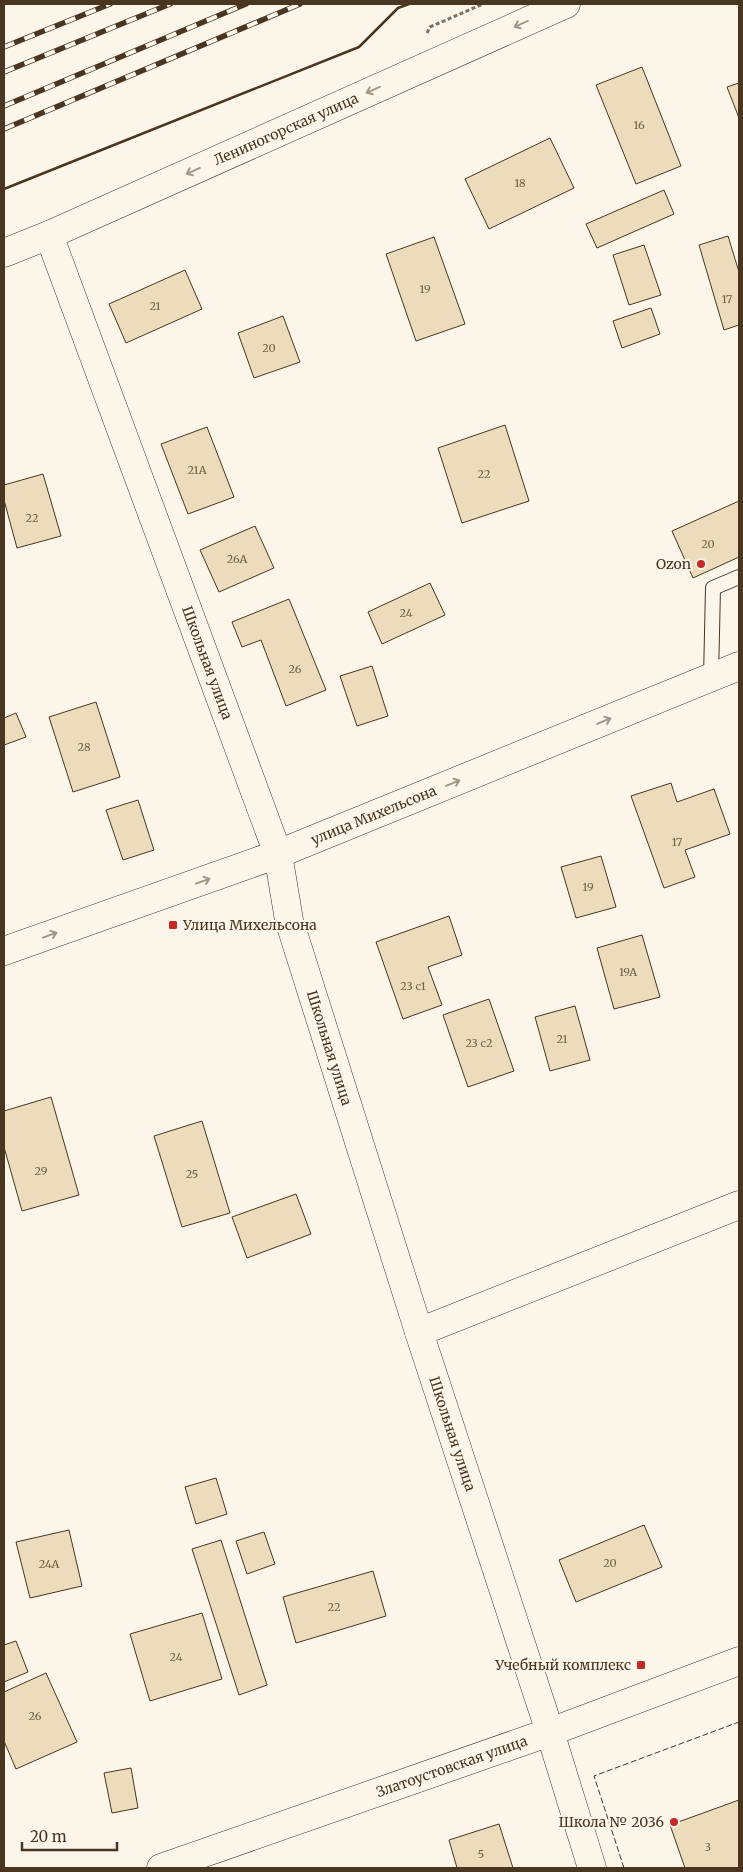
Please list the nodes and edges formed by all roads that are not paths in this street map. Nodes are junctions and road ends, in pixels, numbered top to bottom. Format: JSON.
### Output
{"nodes":[{"id":1,"x":566,"y":4,"type":"edge"},
{"id":2,"x":49,"y":235,"type":"junction"},
{"id":3,"x":4,"y":253,"type":"edge"},
{"id":4,"x":739,"y":577,"type":"edge"},
{"id":5,"x":739,"y":666,"type":"edge"},
{"id":6,"x":711,"y":678,"type":"junction"},
{"id":7,"x":278,"y":854,"type":"junction"},
{"id":8,"x":4,"y":951,"type":"edge"},
{"id":9,"x":739,"y":1205,"type":"edge"},
{"id":10,"x":419,"y":1332,"type":"junction"},
{"id":11,"x":739,"y":1661,"type":"edge"},
{"id":12,"x":550,"y":1732,"type":"junction"},
{"id":13,"x":161,"y":1868,"type":"edge"},
{"id":14,"x":592,"y":1868,"type":"edge"}],
"edges":[{"from":1,"to":2,"type":"street","name":"Лениногорская улица","one_way":true},
{"from":2,"to":3,"type":"street","name":"Лениногорская улица"},
{"from":2,"to":7,"type":"street","name":"Школьная улица"},
{"from":4,"to":6,"type":"lane"},
{"from":5,"to":6,"type":"street","name":"улица Михельсона"},
{"from":7,"to":6,"type":"street","name":"улица Михельсона","one_way":true},
{"from":8,"to":7,"type":"street","name":"улица Михельсона","one_way":true},
{"from":7,"to":10,"type":"street","name":"Школьная улица"},
{"from":9,"to":10,"type":"street"},
{"from":10,"to":12,"type":"street","name":"Школьная улица"},
{"from":11,"to":12,"type":"street","name":"Златоустовская улица"},
{"from":12,"to":13,"type":"street","name":"Златоустовская улица"},
{"from":12,"to":14,"type":"street","name":"Школьная улица"}]}
